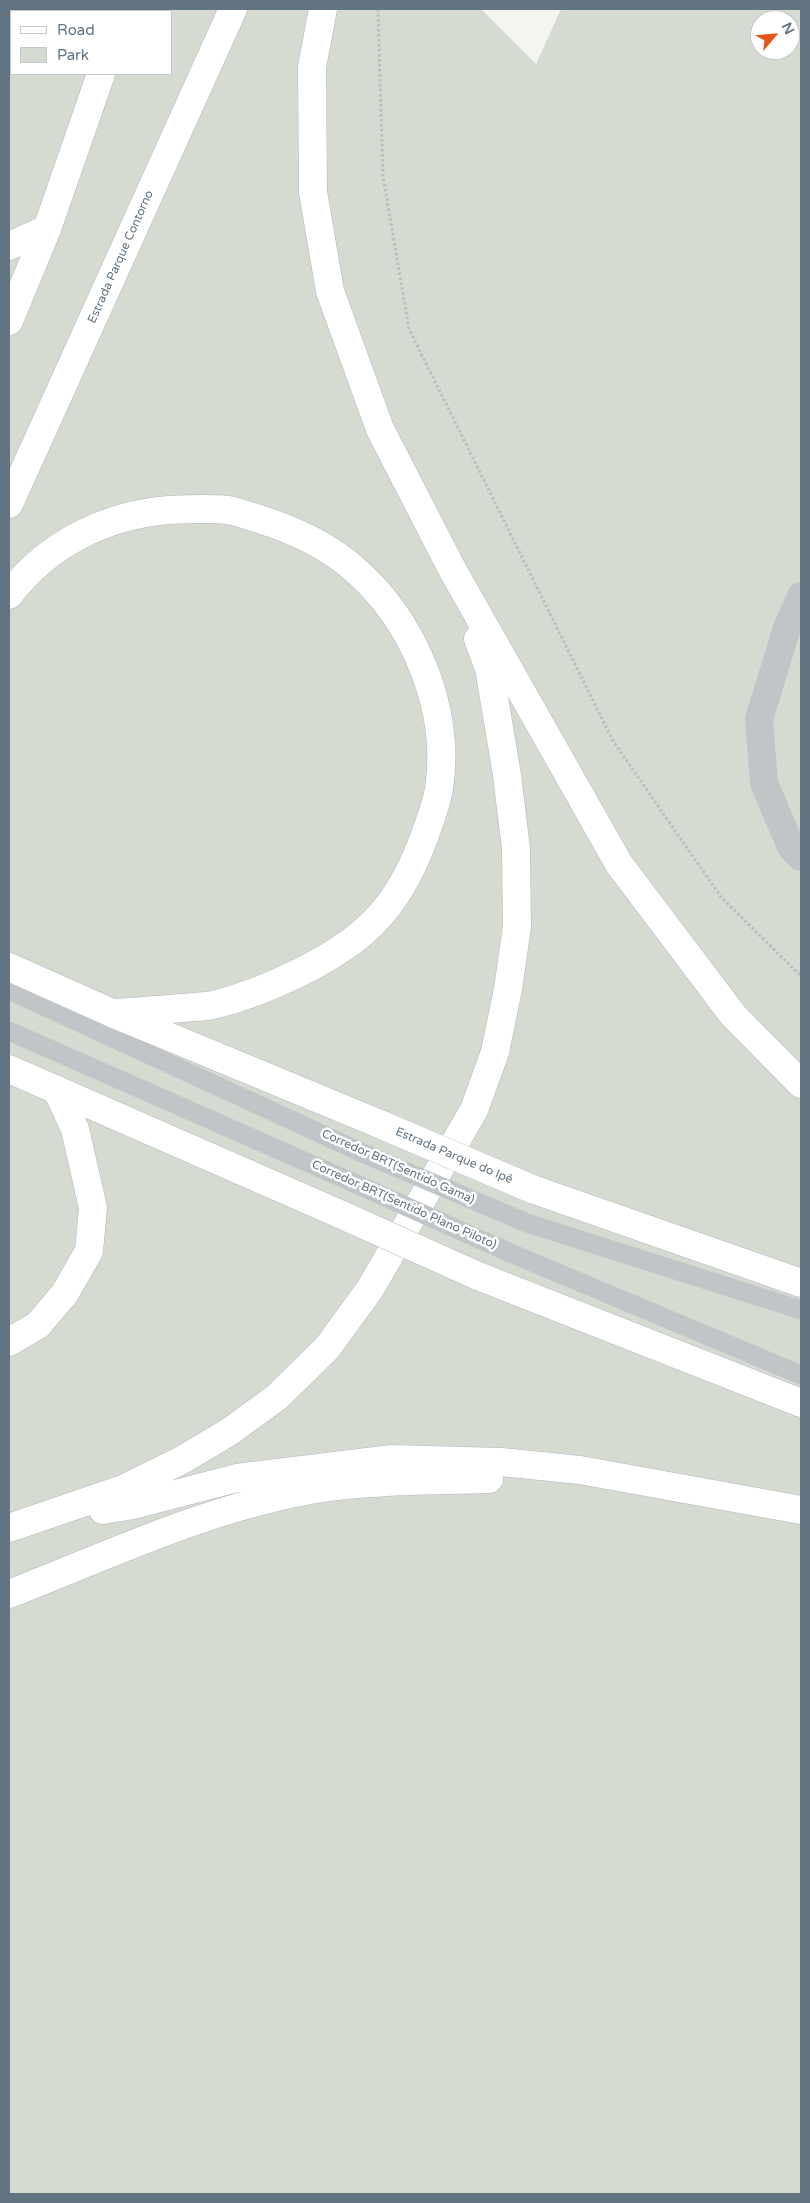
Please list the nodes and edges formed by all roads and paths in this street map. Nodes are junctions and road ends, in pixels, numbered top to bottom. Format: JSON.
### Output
{"nodes":[{"id":1,"x":233,"y":9,"type":"edge"},
{"id":2,"x":323,"y":9,"type":"edge"},
{"id":3,"x":378,"y":9,"type":"edge"},
{"id":4,"x":101,"y":75,"type":"edge"},
{"id":5,"x":47,"y":229,"type":"junction"},
{"id":6,"x":9,"y":246,"type":"edge"},
{"id":7,"x":9,"y":321,"type":"edge"},
{"id":8,"x":9,"y":504,"type":"edge"},
{"id":9,"x":452,"y":569,"type":"junction"},
{"id":10,"x":9,"y":595,"type":"edge"},
{"id":11,"x":801,"y":596,"type":"edge"},
{"id":12,"x":801,"y":857,"type":"edge"},
{"id":13,"x":9,"y":967,"type":"edge"},
{"id":14,"x":801,"y":976,"type":"edge"},
{"id":15,"x":9,"y":990,"type":"edge"},
{"id":16,"x":112,"y":1014,"type":"junction"},
{"id":17,"x":9,"y":1031,"type":"edge"},
{"id":18,"x":9,"y":1069,"type":"edge"},
{"id":19,"x":801,"y":1084,"type":"edge"},
{"id":20,"x":56,"y":1090,"type":"junction"},
{"id":21,"x":801,"y":1283,"type":"edge"},
{"id":22,"x":801,"y":1310,"type":"edge"},
{"id":23,"x":9,"y":1342,"type":"edge"},
{"id":24,"x":801,"y":1374,"type":"edge"},
{"id":25,"x":801,"y":1403,"type":"edge"},
{"id":26,"x":580,"y":1470,"type":"junction"},
{"id":27,"x":801,"y":1510,"type":"edge"},
{"id":28,"x":34,"y":1520,"type":"junction"},
{"id":29,"x":9,"y":1528,"type":"edge"},
{"id":30,"x":9,"y":1594,"type":"edge"}],
"edges":[{"from":1,"to":8,"type":"main road","name":"Estrada Parque Contorno"},
{"from":2,"to":9,"type":"main road"},
{"from":3,"to":14,"type":"path"},
{"from":4,"to":5,"type":"main road"},
{"from":5,"to":6,"type":"main road"},
{"from":5,"to":7,"type":"main road"},
{"from":9,"to":19,"type":"main road"},
{"from":9,"to":28,"type":"main road"},
{"from":10,"to":16,"type":"main road"},
{"from":11,"to":12,"type":"street"},
{"from":13,"to":16,"type":"main road","name":"Estrada Parque do Ipê"},
{"from":15,"to":22,"type":"lane","name":"Corredor BRT(Sentido Gama)","bridge":true},
{"from":16,"to":21,"type":"main road","name":"Estrada Parque do Ipê","bridge":true},
{"from":17,"to":24,"type":"lane","name":"Corredor BRT(Sentido Plano Piloto)","bridge":true},
{"from":18,"to":20,"type":"main road"},
{"from":20,"to":23,"type":"main road"},
{"from":20,"to":25,"type":"main road","bridge":true},
{"from":26,"to":27,"type":"main road"},
{"from":26,"to":28,"type":"main road"},
{"from":26,"to":30,"type":"main road"},
{"from":28,"to":29,"type":"main road"}]}
